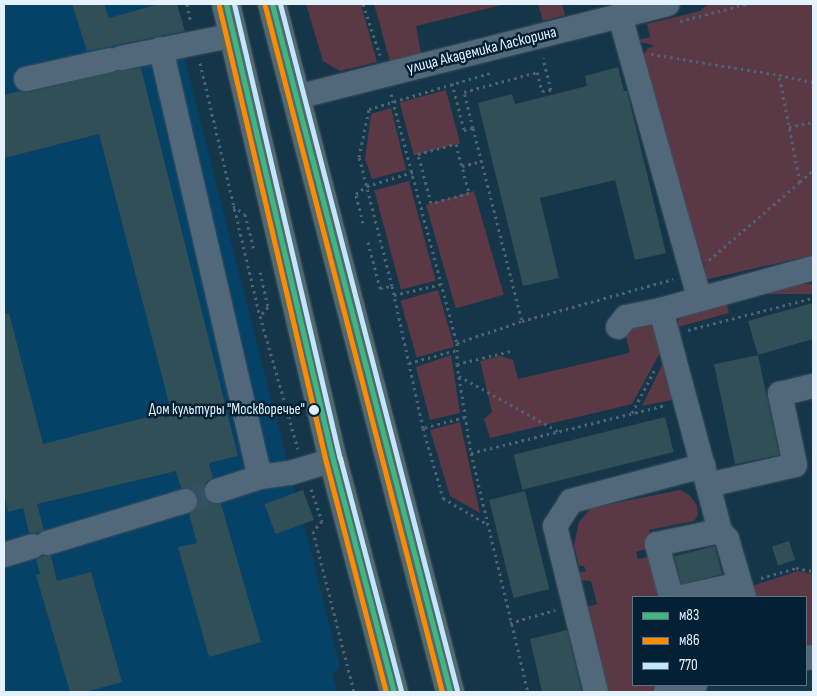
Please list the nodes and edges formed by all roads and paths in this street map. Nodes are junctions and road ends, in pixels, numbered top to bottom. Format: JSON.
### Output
{"nodes":[{"id":1,"x":187,"y":4,"type":"edge"},
{"id":2,"x":226,"y":4,"type":"edge"},
{"id":3,"x":272,"y":4,"type":"edge"},
{"id":4,"x":363,"y":4,"type":"edge"},
{"id":5,"x":747,"y":4,"type":"edge"},
{"id":6,"x":670,"y":13,"type":"edge"},
{"id":7,"x":585,"y":14,"type":"edge"},
{"id":8,"x":620,"y":16,"type":"junction"},
{"id":9,"x":235,"y":35,"type":"junction"},
{"id":10,"x":195,"y":44,"type":"junction"},
{"id":11,"x":161,"y":49,"type":"junction"},
{"id":12,"x":630,"y":50,"type":"junction"},
{"id":13,"x":552,"y":56,"type":"dead end"},
{"id":14,"x":543,"y":58,"type":"junction"},
{"id":15,"x":534,"y":61,"type":"dead end"},
{"id":16,"x":498,"y":70,"type":"dead end"},
{"id":17,"x":387,"y":75,"type":"junction"},
{"id":18,"x":778,"y":75,"type":"junction"},
{"id":19,"x":26,"y":79,"type":"dead end"},
{"id":20,"x":452,"y":82,"type":"junction"},
{"id":21,"x":813,"y":82,"type":"edge"},
{"id":22,"x":297,"y":97,"type":"junction"},
{"id":23,"x":393,"y":101,"type":"junction"},
{"id":24,"x":813,"y":122,"type":"edge"},
{"id":25,"x":789,"y":127,"type":"junction"},
{"id":26,"x":473,"y":128,"type":"junction"},
{"id":27,"x":482,"y":161,"type":"junction"},
{"id":28,"x":462,"y":166,"type":"junction"},
{"id":29,"x":813,"y":170,"type":"edge"},
{"id":30,"x":413,"y":172,"type":"junction"},
{"id":31,"x":424,"y":178,"type":"junction"},
{"id":32,"x":415,"y":181,"type":"junction"},
{"id":33,"x":800,"y":182,"type":"junction"},
{"id":34,"x":367,"y":186,"type":"junction"},
{"id":35,"x":233,"y":206,"type":"junction"},
{"id":36,"x":363,"y":223,"type":"dead end"},
{"id":37,"x":368,"y":242,"type":"dead end"},
{"id":38,"x":254,"y":252,"type":"dead end"},
{"id":39,"x":813,"y":268,"type":"edge"},
{"id":40,"x":260,"y":272,"type":"dead end"},
{"id":41,"x":694,"y":273,"type":"junction"},
{"id":42,"x":442,"y":284,"type":"junction"},
{"id":43,"x":392,"y":286,"type":"junction"},
{"id":44,"x":394,"y":295,"type":"junction"},
{"id":45,"x":699,"y":297,"type":"junction"},
{"id":46,"x":813,"y":298,"type":"edge"},
{"id":47,"x":661,"y":310,"type":"junction"},
{"id":48,"x":260,"y":316,"type":"junction"},
{"id":49,"x":522,"y":321,"type":"junction"},
{"id":50,"x":618,"y":327,"type":"dead end"},
{"id":51,"x":669,"y":338,"type":"junction"},
{"id":52,"x":457,"y":343,"type":"junction"},
{"id":53,"x":457,"y":350,"type":"junction"},
{"id":54,"x":511,"y":352,"type":"dead end"},
{"id":55,"x":410,"y":364,"type":"junction"},
{"id":56,"x":457,"y":364,"type":"junction"},
{"id":57,"x":459,"y":376,"type":"junction"},
{"id":58,"x":813,"y":386,"type":"edge"},
{"id":59,"x":686,"y":401,"type":"junction"},
{"id":60,"x":632,"y":413,"type":"junction"},
{"id":61,"x":465,"y":417,"type":"junction"},
{"id":62,"x":424,"y":428,"type":"junction"},
{"id":63,"x":559,"y":431,"type":"junction"},
{"id":64,"x":471,"y":452,"type":"junction"},
{"id":65,"x":334,"y":460,"type":"junction"},
{"id":66,"x":304,"y":468,"type":"junction"},
{"id":67,"x":706,"y":476,"type":"junction"},
{"id":68,"x":260,"y":478,"type":"junction"},
{"id":69,"x":217,"y":491,"type":"tunnel mouth"},
{"id":70,"x":185,"y":501,"type":"tunnel mouth"},
{"id":71,"x":487,"y":524,"type":"junction"},
{"id":72,"x":720,"y":531,"type":"junction"},
{"id":73,"x":4,"y":556,"type":"edge"},
{"id":74,"x":813,"y":571,"type":"edge"},
{"id":75,"x":742,"y":591,"type":"edge"},
{"id":76,"x":670,"y":596,"type":"edge"},
{"id":77,"x":692,"y":596,"type":"edge"},
{"id":78,"x":574,"y":604,"type":"junction"},
{"id":79,"x":510,"y":623,"type":"junction"},
{"id":80,"x":691,"y":686,"type":"edge"},
{"id":81,"x":354,"y":692,"type":"edge"},
{"id":82,"x":394,"y":692,"type":"edge"},
{"id":83,"x":450,"y":692,"type":"edge"},
{"id":84,"x":528,"y":692,"type":"edge"},
{"id":85,"x":596,"y":692,"type":"edge"},
{"id":86,"x":666,"y":692,"type":"edge"}],
"edges":[{"from":1,"to":10,"type":"path"},
{"from":2,"to":9,"type":"main road"},
{"from":3,"to":22,"type":"main road"},
{"from":4,"to":17,"type":"path"},
{"from":5,"to":6,"type":"path"},
{"from":6,"to":8,"type":"street","name":"улица Академика Ласкорина"},
{"from":7,"to":8,"type":"street","name":"улица Академика Ласкорина"},
{"from":7,"to":17,"type":"street","name":"улица Академика Ласкорина"},
{"from":8,"to":12,"type":"street"},
{"from":9,"to":10,"type":"street"},
{"from":9,"to":65,"type":"main road"},
{"from":10,"to":11,"type":"street"},
{"from":10,"to":35,"type":"path"},
{"from":11,"to":19,"type":"street"},
{"from":11,"to":68,"type":"street"},
{"from":12,"to":18,"type":"path"},
{"from":12,"to":41,"type":"street"},
{"from":13,"to":14,"type":"path"},
{"from":14,"to":15,"type":"path"},
{"from":14,"to":26,"type":"path"},
{"from":16,"to":20,"type":"path"},
{"from":17,"to":22,"type":"street","name":"улица Академика Ласкорина"},
{"from":17,"to":23,"type":"path"},
{"from":18,"to":21,"type":"path"},
{"from":18,"to":25,"type":"path"},
{"from":20,"to":23,"type":"path"},
{"from":20,"to":26,"type":"path"},
{"from":22,"to":83,"type":"main road"},
{"from":23,"to":30,"type":"path"},
{"from":23,"to":34,"type":"path"},
{"from":24,"to":25,"type":"path"},
{"from":25,"to":33,"type":"path"},
{"from":26,"to":27,"type":"path"},
{"from":27,"to":28,"type":"path"},
{"from":27,"to":49,"type":"path"},
{"from":28,"to":31,"type":"path"},
{"from":28,"to":31,"type":"path"},
{"from":29,"to":33,"type":"path"},
{"from":30,"to":32,"type":"path"},
{"from":30,"to":34,"type":"path"},
{"from":31,"to":32,"type":"path"},
{"from":32,"to":42,"type":"path"},
{"from":33,"to":41,"type":"path"},
{"from":34,"to":36,"type":"path"},
{"from":34,"to":43,"type":"path"},
{"from":35,"to":38,"type":"path"},
{"from":35,"to":48,"type":"path"},
{"from":37,"to":43,"type":"path"},
{"from":39,"to":45,"type":"street"},
{"from":40,"to":48,"type":"path"},
{"from":41,"to":45,"type":"street"},
{"from":41,"to":49,"type":"path"},
{"from":42,"to":44,"type":"path"},
{"from":42,"to":52,"type":"path"},
{"from":43,"to":44,"type":"path"},
{"from":44,"to":55,"type":"path"},
{"from":45,"to":47,"type":"street"},
{"from":46,"to":51,"type":"path"},
{"from":47,"to":50,"type":"street"},
{"from":47,"to":51,"type":"street"},
{"from":48,"to":66,"type":"path"},
{"from":49,"to":52,"type":"path"},
{"from":51,"to":59,"type":"street"},
{"from":51,"to":60,"type":"path"},
{"from":52,"to":53,"type":"path"},
{"from":53,"to":55,"type":"path"},
{"from":53,"to":56,"type":"path"},
{"from":54,"to":56,"type":"path"},
{"from":55,"to":62,"type":"path"},
{"from":56,"to":57,"type":"path"},
{"from":57,"to":61,"type":"path"},
{"from":57,"to":63,"type":"path"},
{"from":58,"to":67,"type":"street"},
{"from":59,"to":60,"type":"path"},
{"from":59,"to":67,"type":"street"},
{"from":60,"to":63,"type":"path"},
{"from":61,"to":62,"type":"path"},
{"from":61,"to":64,"type":"path"},
{"from":62,"to":71,"type":"path"},
{"from":63,"to":64,"type":"path"},
{"from":64,"to":71,"type":"path"},
{"from":65,"to":66,"type":"street"},
{"from":65,"to":82,"type":"main road"},
{"from":66,"to":68,"type":"street"},
{"from":66,"to":81,"type":"path"},
{"from":67,"to":72,"type":"street"},
{"from":67,"to":78,"type":"street"},
{"from":68,"to":69,"type":"street"},
{"from":70,"to":73,"type":"street"},
{"from":71,"to":79,"type":"path"},
{"from":72,"to":75,"type":"street"},
{"from":72,"to":76,"type":"street"},
{"from":74,"to":75,"type":"path"},
{"from":75,"to":77,"type":"street"},
{"from":78,"to":79,"type":"path"},
{"from":78,"to":85,"type":"street"},
{"from":79,"to":84,"type":"path"},
{"from":80,"to":86,"type":"street"}]}
